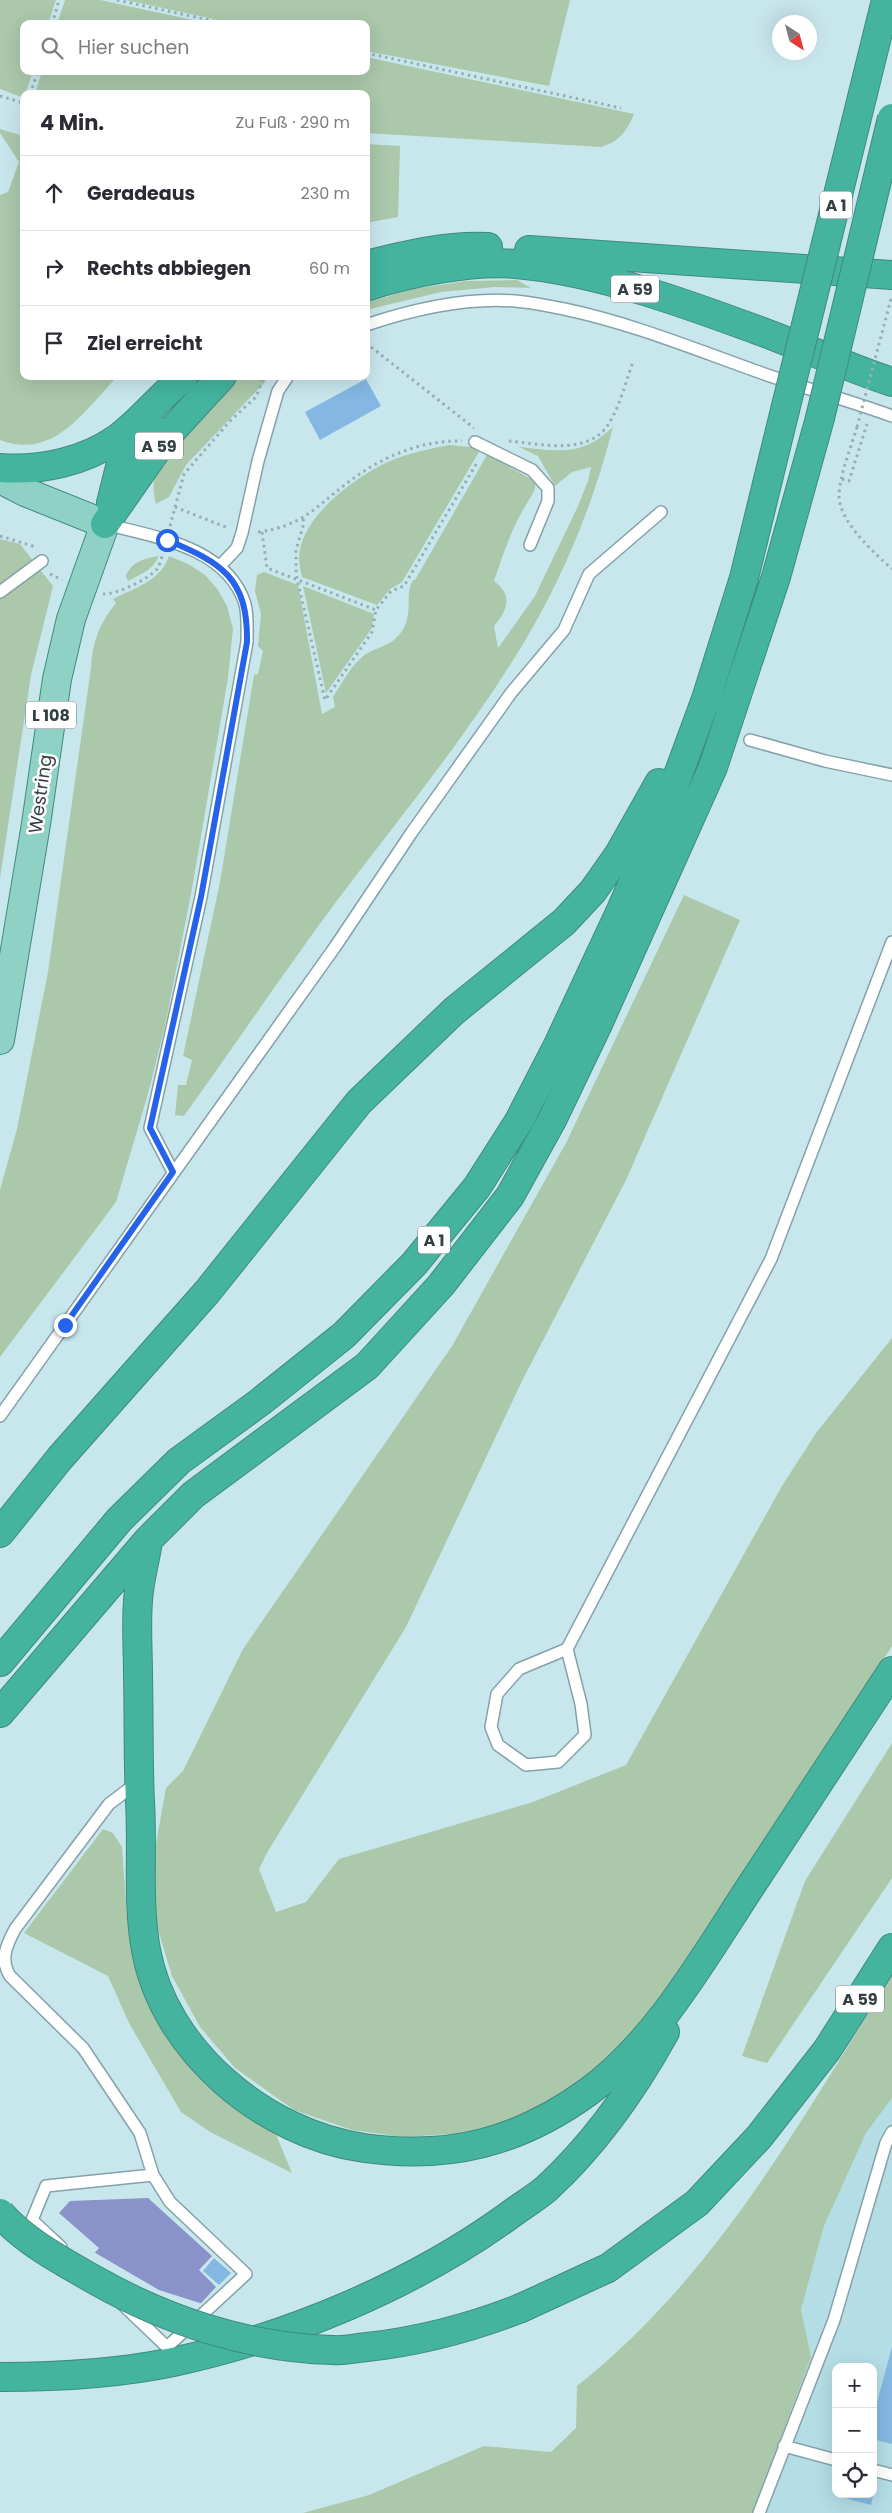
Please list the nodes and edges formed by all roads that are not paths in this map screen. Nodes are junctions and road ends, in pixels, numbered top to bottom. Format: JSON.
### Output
{"nodes":[{"id":1,"x":886,"y":0,"type":"edge"},
{"id":2,"x":892,"y":118,"type":"edge"},
{"id":3,"x":518,"y":250,"type":"junction"},
{"id":4,"x":370,"y":264,"type":"edge"},
{"id":5,"x":892,"y":275,"type":"edge"},
{"id":6,"x":370,"y":287,"type":"edge"},
{"id":7,"x":370,"y":324,"type":"edge"},
{"id":8,"x":892,"y":364,"type":"edge"},
{"id":9,"x":180,"y":380,"type":"edge"},
{"id":10,"x":182,"y":380,"type":"edge"},
{"id":11,"x":218,"y":380,"type":"edge"},
{"id":12,"x":285,"y":380,"type":"edge"},
{"id":13,"x":892,"y":382,"type":"edge"},
{"id":14,"x":892,"y":416,"type":"edge"},
{"id":15,"x":477,"y":437,"type":"road end"},
{"id":16,"x":0,"y":468,"type":"edge"},
{"id":17,"x":0,"y":479,"type":"edge"},
{"id":18,"x":661,"y":512,"type":"dead end"},
{"id":19,"x":105,"y":524,"type":"junction"},
{"id":20,"x":530,"y":545,"type":"dead end"},
{"id":21,"x":42,"y":561,"type":"dead end"},
{"id":22,"x":220,"y":566,"type":"junction"},
{"id":23,"x":0,"y":592,"type":"edge"},
{"id":24,"x":706,"y":699,"type":"junction"},
{"id":25,"x":750,"y":740,"type":"dead end"},
{"id":26,"x":892,"y":775,"type":"edge"},
{"id":27,"x":892,"y":942,"type":"edge"},
{"id":28,"x":0,"y":1040,"type":"edge"},
{"id":29,"x":173,"y":1172,"type":"junction"},
{"id":30,"x":0,"y":1416,"type":"edge"},
{"id":31,"x":0,"y":1533,"type":"edge"},
{"id":32,"x":148,"y":1540,"type":"junction"},
{"id":33,"x":567,"y":1649,"type":"junction"},
{"id":34,"x":0,"y":1662,"type":"edge"},
{"id":35,"x":892,"y":1671,"type":"edge"},
{"id":36,"x":0,"y":1713,"type":"edge"},
{"id":37,"x":139,"y":1780,"type":"junction"},
{"id":38,"x":712,"y":1945,"type":"junction"},
{"id":39,"x":892,"y":1948,"type":"edge"},
{"id":40,"x":892,"y":2132,"type":"edge"},
{"id":41,"x":153,"y":2175,"type":"junction"},
{"id":42,"x":0,"y":2213,"type":"edge"},
{"id":43,"x":0,"y":2377,"type":"edge"},
{"id":44,"x":784,"y":2446,"type":"junction"},
{"id":45,"x":832,"y":2459,"type":"edge"},
{"id":46,"x":877,"y":2471,"type":"edge"},
{"id":47,"x":892,"y":2475,"type":"edge"},
{"id":48,"x":759,"y":2513,"type":"edge"}],
"edges":[{"from":1,"to":24,"type":"highway","number":"A 1","bridge":true},
{"from":2,"to":32,"type":"highway","number":"A 1","bridge":true},
{"from":3,"to":4,"type":"highway","number":"A 59"},
{"from":3,"to":5,"type":"highway"},
{"from":3,"to":8,"type":"highway","number":"A 59"},
{"from":6,"to":13,"type":"highway","number":"A 59"},
{"from":7,"to":14,"type":"lane"},
{"from":9,"to":16,"type":"highway"},
{"from":10,"to":19,"type":"highway"},
{"from":11,"to":19,"type":"highway","number":"A 59"},
{"from":12,"to":22,"type":"lane"},
{"from":15,"to":20,"type":"lane"},
{"from":17,"to":19,"type":"main road"},
{"from":18,"to":29,"type":"lane"},
{"from":19,"to":22,"type":"lane"},
{"from":19,"to":28,"type":"main road","name":"Westring","number":"L 108"},
{"from":21,"to":23,"type":"lane"},
{"from":22,"to":29,"type":"lane"},
{"from":24,"to":31,"type":"highway"},
{"from":24,"to":34,"type":"highway","number":"A 1"},
{"from":25,"to":26,"type":"lane"},
{"from":27,"to":33,"type":"lane"},
{"from":29,"to":30,"type":"lane"},
{"from":32,"to":36,"type":"highway","number":"A 1"},
{"from":32,"to":37,"type":"highway"},
{"from":33,"to":33,"type":"lane"},
{"from":35,"to":38,"type":"highway"},
{"from":37,"to":38,"type":"highway"},
{"from":37,"to":41,"type":"lane"},
{"from":38,"to":43,"type":"highway","bridge":true},
{"from":39,"to":42,"type":"highway","number":"A 59","bridge":true},
{"from":40,"to":44,"type":"lane"},
{"from":41,"to":41,"type":"lane"},
{"from":44,"to":45,"type":"lane"},
{"from":44,"to":48,"type":"lane"},
{"from":46,"to":47,"type":"lane"}]}
